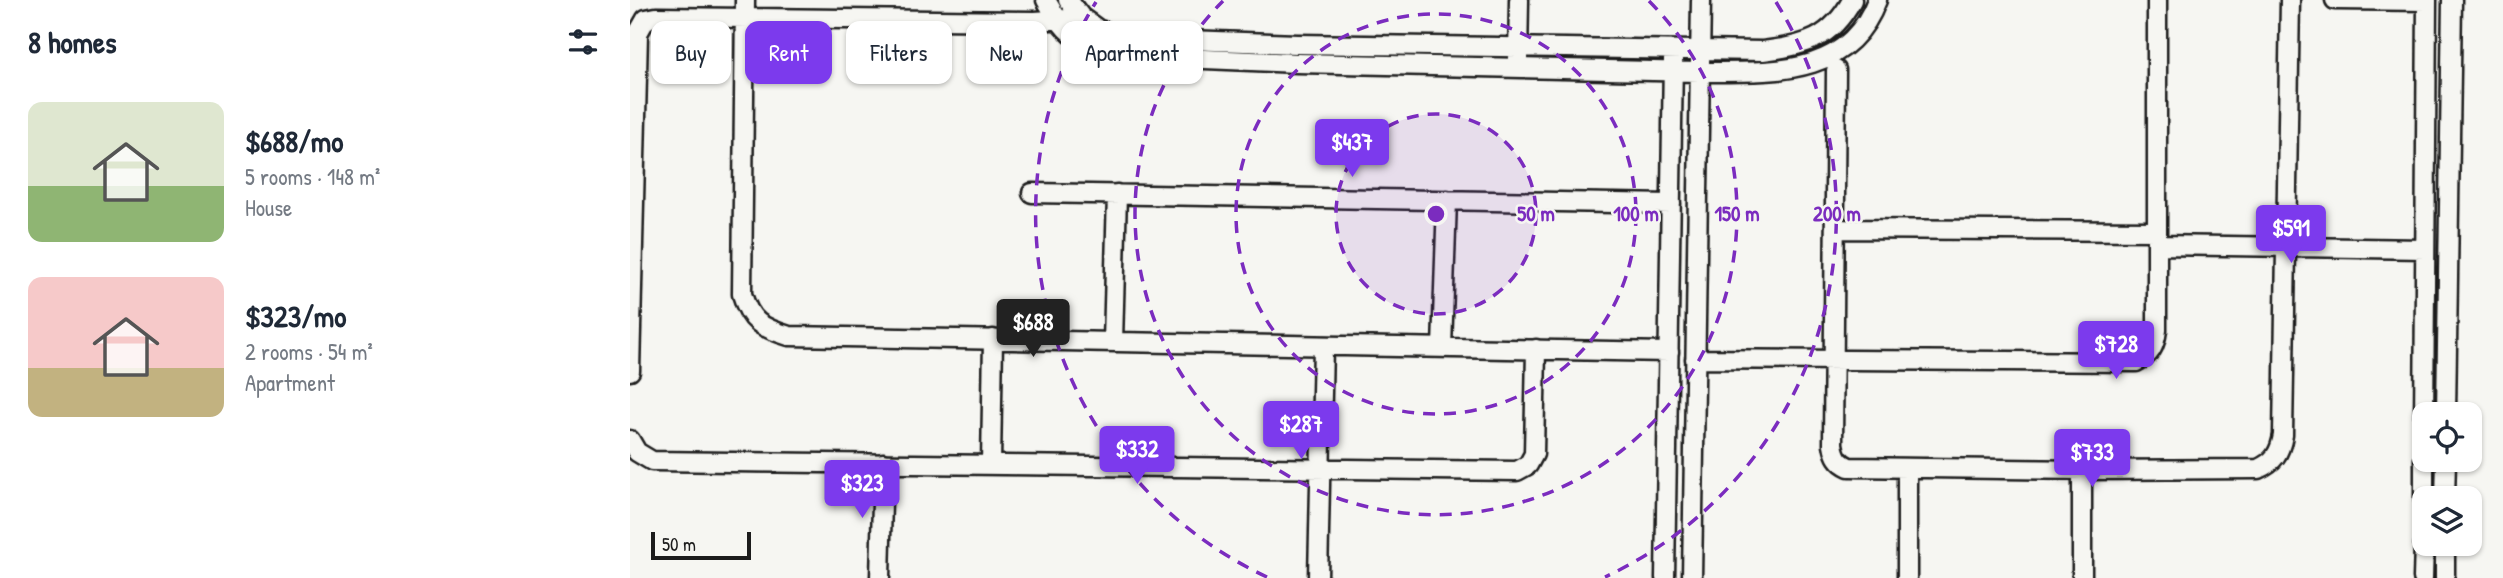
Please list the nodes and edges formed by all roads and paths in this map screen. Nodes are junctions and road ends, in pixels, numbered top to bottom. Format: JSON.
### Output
{"nodes":[{"id":1,"x":1046,"y":0,"type":"edge"},
{"id":2,"x":1068,"y":0,"type":"edge"},
{"id":3,"x":1519,"y":0,"type":"edge"},
{"id":4,"x":1701,"y":0,"type":"edge"},
{"id":5,"x":1852,"y":0,"type":"edge"},
{"id":6,"x":1877,"y":0,"type":"edge"},
{"id":7,"x":2157,"y":0,"type":"edge"},
{"id":8,"x":2290,"y":0,"type":"edge"},
{"id":9,"x":2335,"y":0,"type":"edge"},
{"id":10,"x":2452,"y":0,"type":"edge"},
{"id":11,"x":2427,"y":1,"type":"edge"},
{"id":12,"x":745,"y":9,"type":"edge"},
{"id":13,"x":1081,"y":17,"type":"junction"},
{"id":14,"x":1057,"y":20,"type":"junction"},
{"id":15,"x":1298,"y":44,"type":"junction"},
{"id":16,"x":1518,"y":47,"type":"junction"},
{"id":17,"x":1674,"y":50,"type":"junction"},
{"id":18,"x":1700,"y":50,"type":"junction"},
{"id":19,"x":1297,"y":63,"type":"junction"},
{"id":20,"x":1517,"y":67,"type":"junction"},
{"id":21,"x":1836,"y":71,"type":"dead end"},
{"id":22,"x":1673,"y":72,"type":"junction"},
{"id":23,"x":1699,"y":72,"type":"junction"},
{"id":24,"x":2450,"y":100,"type":"junction"},
{"id":25,"x":2427,"y":101,"type":"junction"},
{"id":26,"x":1032,"y":193,"type":"dead end"},
{"id":27,"x":1117,"y":194,"type":"junction"},
{"id":28,"x":1447,"y":200,"type":"junction"},
{"id":29,"x":1671,"y":204,"type":"junction"},
{"id":30,"x":1671,"y":228,"type":"junction"},
{"id":31,"x":1697,"y":228,"type":"junction"},
{"id":32,"x":1835,"y":229,"type":"junction"},
{"id":33,"x":2157,"y":238,"type":"junction"},
{"id":34,"x":2287,"y":246,"type":"junction"},
{"id":35,"x":2425,"y":249,"type":"junction"},
{"id":36,"x":993,"y":340,"type":"junction"},
{"id":37,"x":1113,"y":342,"type":"junction"},
{"id":38,"x":1323,"y":346,"type":"junction"},
{"id":39,"x":1442,"y":348,"type":"junction"},
{"id":40,"x":2423,"y":348,"type":"junction"},
{"id":41,"x":2446,"y":348,"type":"junction"},
{"id":42,"x":1536,"y":349,"type":"junction"},
{"id":43,"x":1669,"y":352,"type":"junction"},
{"id":44,"x":1695,"y":359,"type":"junction"},
{"id":45,"x":1834,"y":360,"type":"junction"},
{"id":46,"x":630,"y":371,"type":"edge"},
{"id":47,"x":2424,"y":402,"type":"edge"},
{"id":48,"x":2446,"y":402,"type":"edge"},
{"id":49,"x":630,"y":440,"type":"edge"},
{"id":50,"x":1668,"y":442,"type":"junction"},
{"id":51,"x":1694,"y":442,"type":"junction"},
{"id":52,"x":883,"y":463,"type":"junction"},
{"id":53,"x":991,"y":464,"type":"junction"},
{"id":54,"x":1908,"y":468,"type":"junction"},
{"id":55,"x":1320,"y":470,"type":"junction"},
{"id":56,"x":2082,"y":470,"type":"junction"},
{"id":57,"x":2424,"y":556,"type":"edge"},
{"id":58,"x":2445,"y":556,"type":"edge"},
{"id":59,"x":880,"y":578,"type":"edge"},
{"id":60,"x":1318,"y":578,"type":"edge"},
{"id":61,"x":1665,"y":578,"type":"edge"},
{"id":62,"x":1692,"y":578,"type":"edge"},
{"id":63,"x":1907,"y":578,"type":"edge"},
{"id":64,"x":2082,"y":578,"type":"edge"},
{"id":65,"x":2423,"y":578,"type":"edge"},
{"id":66,"x":2445,"y":578,"type":"edge"}],
"edges":[{"from":1,"to":14,"type":"street"},
{"from":2,"to":13,"type":"street"},
{"from":3,"to":16,"type":"street"},
{"from":4,"to":18,"type":"street"},
{"from":5,"to":18,"type":"street"},
{"from":6,"to":23,"type":"street"},
{"from":7,"to":33,"type":"street"},
{"from":8,"to":34,"type":"street"},
{"from":9,"to":11,"type":"street"},
{"from":10,"to":24,"type":"street"},
{"from":11,"to":25,"type":"street"},
{"from":12,"to":14,"type":"street"},
{"from":12,"to":36,"type":"street"},
{"from":12,"to":46,"type":"street"},
{"from":13,"to":14,"type":"street"},
{"from":13,"to":15,"type":"street"},
{"from":14,"to":19,"type":"street"},
{"from":15,"to":16,"type":"street"},
{"from":15,"to":19,"type":"street"},
{"from":16,"to":17,"type":"street"},
{"from":16,"to":20,"type":"street"},
{"from":17,"to":18,"type":"street"},
{"from":17,"to":22,"type":"street"},
{"from":18,"to":23,"type":"street"},
{"from":19,"to":20,"type":"street"},
{"from":20,"to":22,"type":"street"},
{"from":21,"to":32,"type":"street"},
{"from":22,"to":23,"type":"street"},
{"from":22,"to":29,"type":"street"},
{"from":23,"to":31,"type":"street"},
{"from":24,"to":25,"type":"street"},
{"from":24,"to":41,"type":"street"},
{"from":25,"to":35,"type":"street"},
{"from":26,"to":27,"type":"street"},
{"from":27,"to":28,"type":"street"},
{"from":27,"to":37,"type":"street"},
{"from":28,"to":29,"type":"street"},
{"from":28,"to":39,"type":"street"},
{"from":29,"to":30,"type":"street"},
{"from":30,"to":31,"type":"street"},
{"from":30,"to":43,"type":"street"},
{"from":31,"to":44,"type":"street"},
{"from":32,"to":33,"type":"street"},
{"from":32,"to":45,"type":"street"},
{"from":33,"to":34,"type":"street"},
{"from":33,"to":45,"type":"street"},
{"from":34,"to":35,"type":"street"},
{"from":34,"to":56,"type":"street"},
{"from":35,"to":40,"type":"street"},
{"from":36,"to":37,"type":"street"},
{"from":36,"to":53,"type":"street"},
{"from":37,"to":38,"type":"street"},
{"from":38,"to":39,"type":"street"},
{"from":38,"to":55,"type":"street"},
{"from":39,"to":42,"type":"street"},
{"from":40,"to":41,"type":"street"},
{"from":40,"to":47,"type":"street"},
{"from":41,"to":48,"type":"street"},
{"from":42,"to":43,"type":"street"},
{"from":42,"to":55,"type":"street"},
{"from":43,"to":50,"type":"street"},
{"from":44,"to":45,"type":"street"},
{"from":44,"to":51,"type":"street"},
{"from":45,"to":54,"type":"street"},
{"from":49,"to":52,"type":"street"},
{"from":50,"to":51,"type":"street"},
{"from":50,"to":61,"type":"street"},
{"from":51,"to":62,"type":"street"},
{"from":52,"to":53,"type":"street"},
{"from":52,"to":59,"type":"street"},
{"from":53,"to":55,"type":"street"},
{"from":54,"to":56,"type":"street"},
{"from":54,"to":63,"type":"street"},
{"from":55,"to":60,"type":"street"},
{"from":56,"to":64,"type":"street"},
{"from":57,"to":65,"type":"street"},
{"from":58,"to":66,"type":"street"}]}
